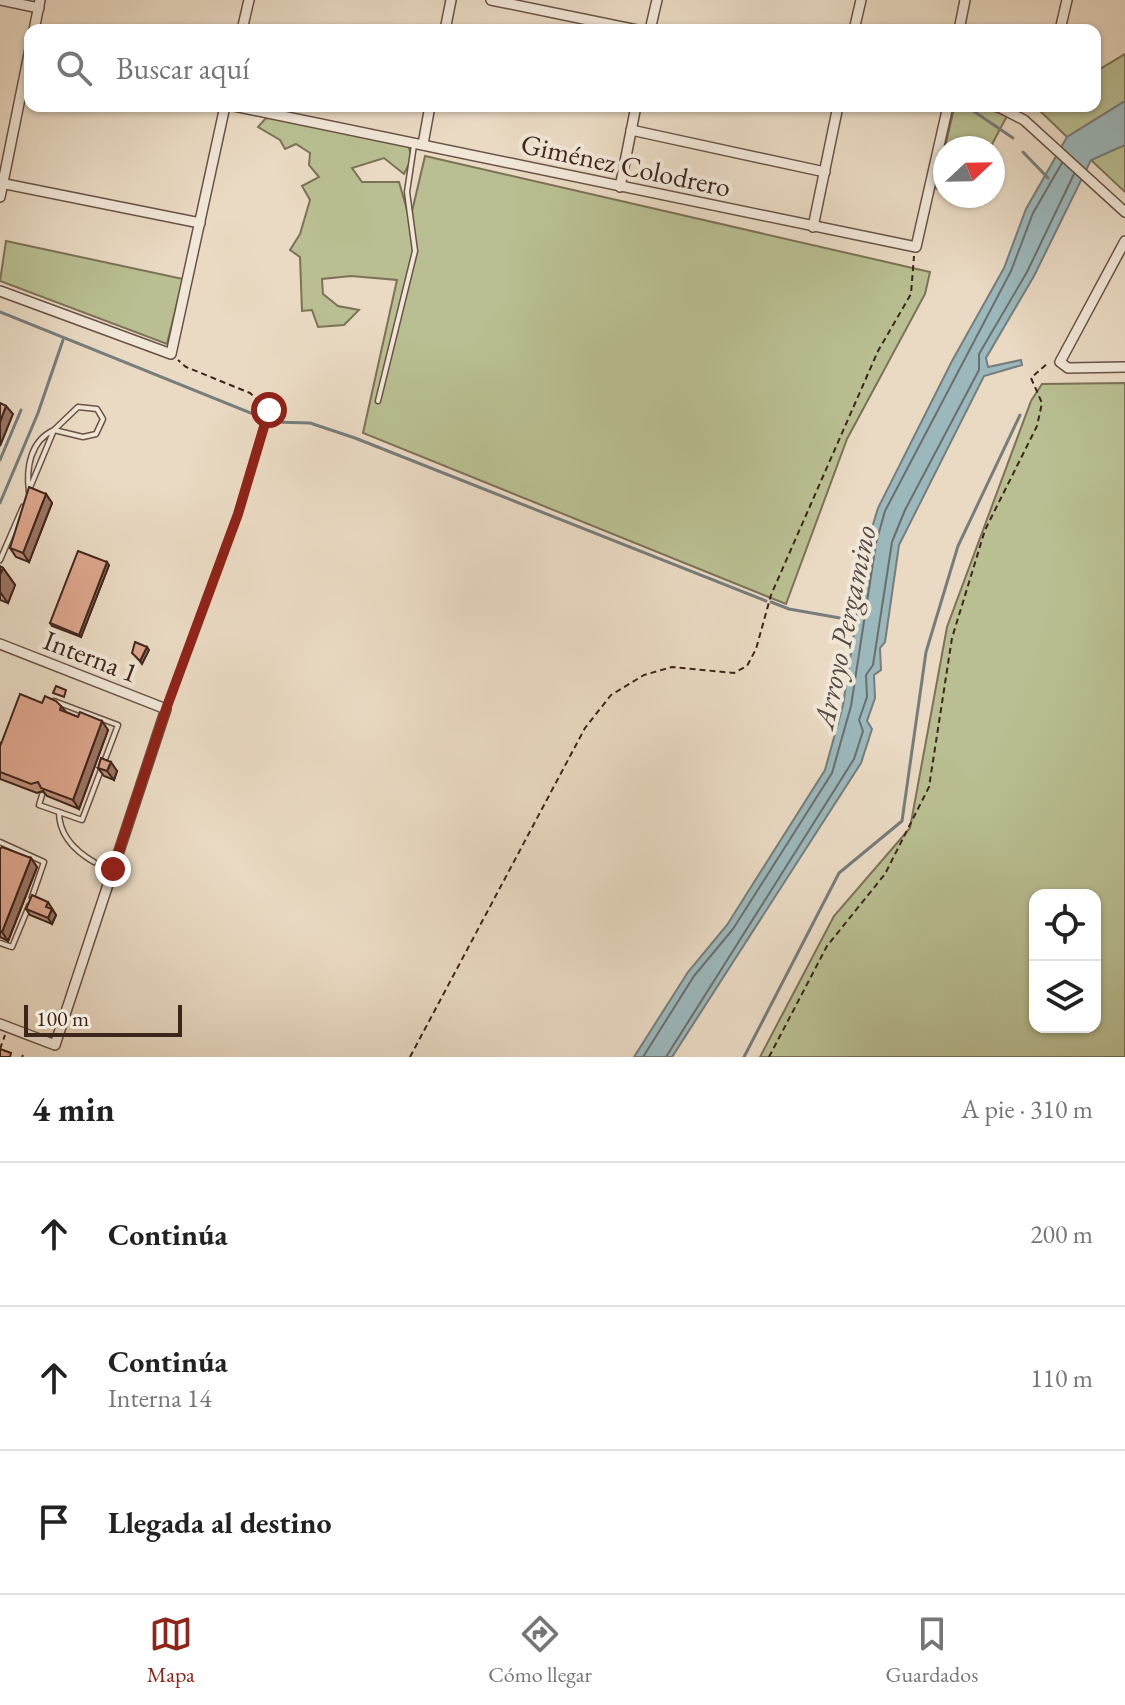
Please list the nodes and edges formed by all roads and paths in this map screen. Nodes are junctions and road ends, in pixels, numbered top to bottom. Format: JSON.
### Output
{"nodes":[{"id":1,"x":0,"y":0,"type":"edge"},
{"id":2,"x":249,"y":0,"type":"edge"},
{"id":3,"x":451,"y":0,"type":"edge"},
{"id":4,"x":491,"y":0,"type":"edge"},
{"id":5,"x":657,"y":0,"type":"edge"},
{"id":6,"x":861,"y":0,"type":"edge"},
{"id":7,"x":965,"y":0,"type":"edge"},
{"id":8,"x":1067,"y":0,"type":"edge"},
{"id":9,"x":40,"y":4,"type":"edge"},
{"id":10,"x":35,"y":24,"type":"edge"},
{"id":11,"x":243,"y":24,"type":"edge"},
{"id":12,"x":446,"y":24,"type":"edge"},
{"id":13,"x":608,"y":24,"type":"edge"},
{"id":14,"x":651,"y":24,"type":"edge"},
{"id":15,"x":855,"y":24,"type":"edge"},
{"id":16,"x":960,"y":24,"type":"edge"},
{"id":17,"x":1061,"y":24,"type":"edge"},
{"id":18,"x":24,"y":84,"type":"edge"},
{"id":19,"x":224,"y":112,"type":"edge"},
{"id":20,"x":264,"y":112,"type":"edge"},
{"id":21,"x":428,"y":112,"type":"edge"},
{"id":22,"x":635,"y":112,"type":"edge"},
{"id":23,"x":837,"y":112,"type":"edge"},
{"id":24,"x":947,"y":112,"type":"edge"},
{"id":25,"x":1012,"y":112,"type":"edge"},
{"id":26,"x":631,"y":130,"type":"junction"},
{"id":27,"x":419,"y":143,"type":"junction"},
{"id":28,"x":825,"y":172,"type":"junction"},
{"id":29,"x":1,"y":183,"type":"edge"},
{"id":30,"x":620,"y":187,"type":"junction"},
{"id":31,"x":0,"y":197,"type":"edge"},
{"id":32,"x":1121,"y":210,"type":"edge"},
{"id":33,"x":200,"y":223,"type":"junction"},
{"id":34,"x":813,"y":227,"type":"junction"},
{"id":35,"x":1125,"y":241,"type":"edge"},
{"id":36,"x":916,"y":247,"type":"junction"},
{"id":37,"x":0,"y":291,"type":"edge"},
{"id":38,"x":171,"y":354,"type":"junction"},
{"id":39,"x":1061,"y":356,"type":"junction"},
{"id":40,"x":1125,"y":367,"type":"edge"},
{"id":41,"x":378,"y":401,"type":"dead end"},
{"id":42,"x":54,"y":430,"type":"junction"},
{"id":43,"x":29,"y":492,"type":"junction"},
{"id":44,"x":0,"y":560,"type":"edge"},
{"id":45,"x":0,"y":644,"type":"edge"},
{"id":46,"x":52,"y":700,"type":"edge"},
{"id":47,"x":166,"y":709,"type":"junction"},
{"id":48,"x":42,"y":795,"type":"edge"},
{"id":49,"x":59,"y":812,"type":"junction"},
{"id":50,"x":0,"y":842,"type":"edge"},
{"id":51,"x":7,"y":844,"type":"junction"},
{"id":52,"x":3,"y":853,"type":"edge"},
{"id":53,"x":94,"y":862,"type":"dead end"},
{"id":54,"x":0,"y":943,"type":"edge"},
{"id":55,"x":4,"y":1025,"type":"edge"},
{"id":56,"x":0,"y":1049,"type":"edge"},
{"id":57,"x":410,"y":1057,"type":"edge"},
{"id":58,"x":769,"y":1057,"type":"edge"}],
"edges":[{"from":1,"to":9,"type":"street"},
{"from":2,"to":11,"type":"street"},
{"from":3,"to":12,"type":"street"},
{"from":4,"to":13,"type":"street"},
{"from":5,"to":14,"type":"street"},
{"from":6,"to":15,"type":"street"},
{"from":7,"to":16,"type":"street"},
{"from":8,"to":17,"type":"street"},
{"from":9,"to":10,"type":"street"},
{"from":18,"to":29,"type":"street"},
{"from":19,"to":33,"type":"street"},
{"from":20,"to":27,"type":"street","name":"Giménez Colodrero"},
{"from":21,"to":27,"type":"street"},
{"from":22,"to":26,"type":"street"},
{"from":23,"to":28,"type":"street"},
{"from":24,"to":36,"type":"street"},
{"from":25,"to":32,"type":"street"},
{"from":26,"to":28,"type":"street"},
{"from":26,"to":30,"type":"street"},
{"from":27,"to":30,"type":"street","name":"Giménez Colodrero"},
{"from":27,"to":41,"type":"lane"},
{"from":28,"to":34,"type":"street"},
{"from":29,"to":31,"type":"street"},
{"from":29,"to":33,"type":"street"},
{"from":30,"to":34,"type":"street","name":"Giménez Colodrero"},
{"from":33,"to":38,"type":"street"},
{"from":34,"to":36,"type":"street","name":"Giménez Colodrero"},
{"from":35,"to":39,"type":"street"},
{"from":36,"to":57,"type":"path"},
{"from":37,"to":38,"type":"street"},
{"from":38,"to":47,"type":"path"},
{"from":39,"to":40,"type":"street"},
{"from":39,"to":58,"type":"path"},
{"from":42,"to":42,"type":"lane"},
{"from":42,"to":43,"type":"lane"},
{"from":42,"to":43,"type":"lane"},
{"from":43,"to":44,"type":"lane"},
{"from":45,"to":47,"type":"street","name":"Interna 1"},
{"from":46,"to":49,"type":"lane"},
{"from":47,"to":55,"type":"street"},
{"from":48,"to":49,"type":"lane"},
{"from":49,"to":53,"type":"lane"},
{"from":50,"to":51,"type":"lane"},
{"from":51,"to":52,"type":"lane"},
{"from":51,"to":54,"type":"lane"},
{"from":55,"to":56,"type":"path"}]}
